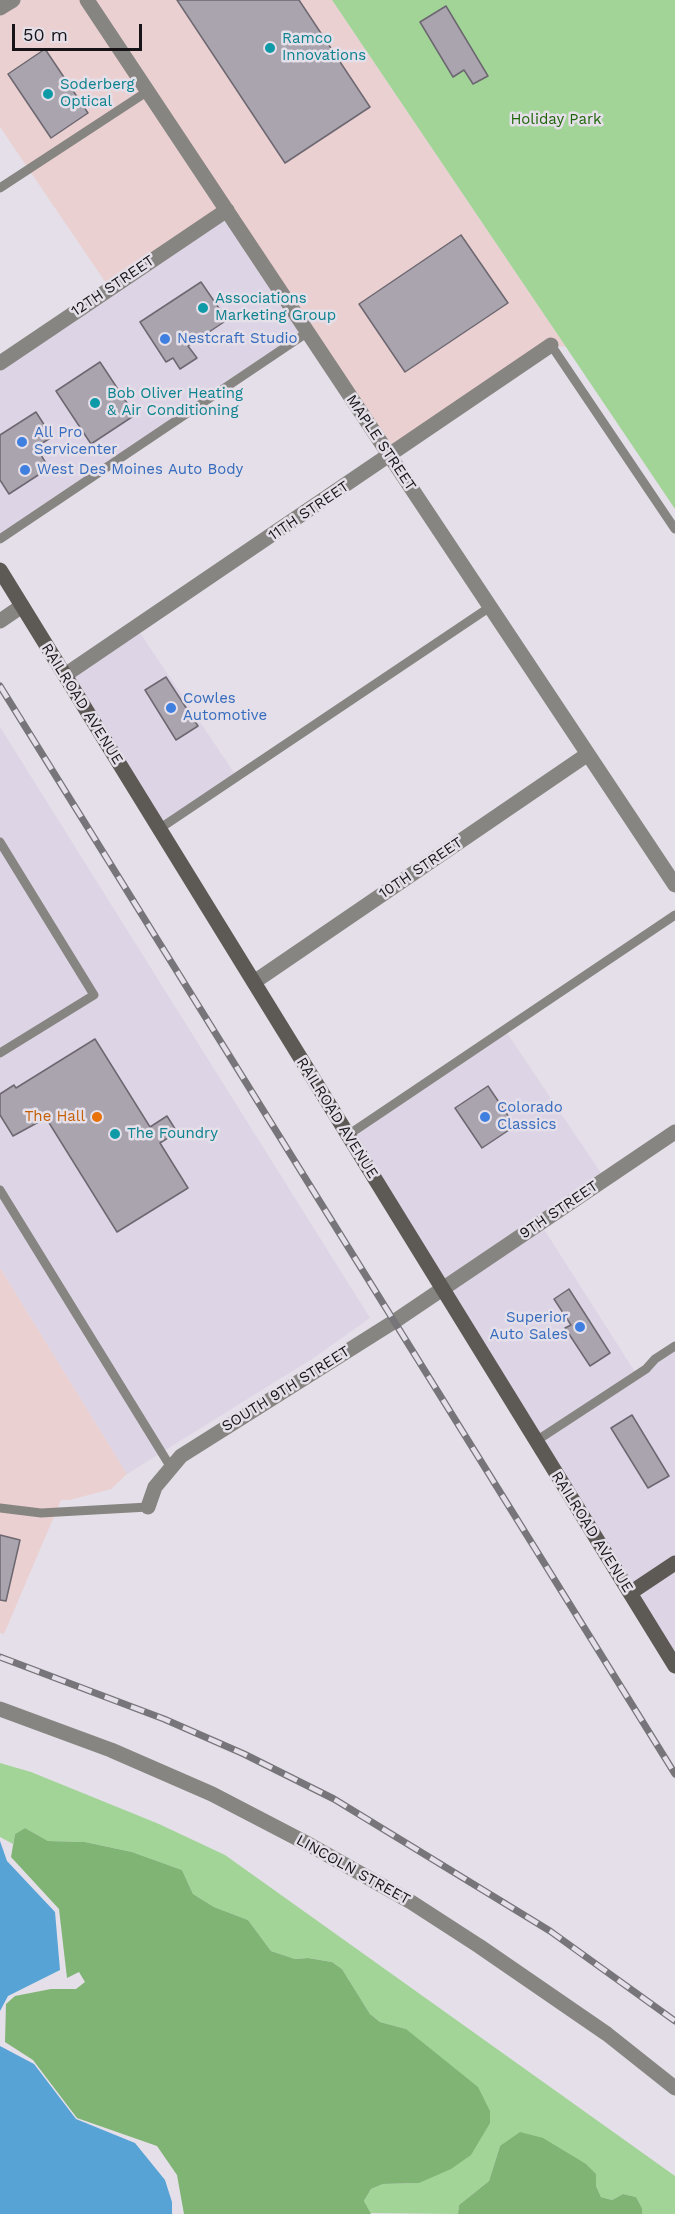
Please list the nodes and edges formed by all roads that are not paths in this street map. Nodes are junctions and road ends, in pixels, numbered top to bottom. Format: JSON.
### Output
{"nodes":[{"id":1,"x":13,"y":0,"type":"edge"},
{"id":2,"x":87,"y":0,"type":"edge"},
{"id":3,"x":0,"y":8,"type":"edge"},
{"id":4,"x":147,"y":91,"type":"junction"},
{"id":5,"x":0,"y":188,"type":"edge"},
{"id":6,"x":227,"y":210,"type":"junction"},
{"id":7,"x":308,"y":332,"type":"junction"},
{"id":8,"x":551,"y":345,"type":"joint"},
{"id":9,"x":0,"y":363,"type":"edge"},
{"id":10,"x":390,"y":456,"type":"junction"},
{"id":11,"x":675,"y":529,"type":"edge"},
{"id":12,"x":0,"y":539,"type":"edge"},
{"id":13,"x":0,"y":570,"type":"edge"},
{"id":14,"x":22,"y":606,"type":"junction"},
{"id":15,"x":490,"y":607,"type":"junction"},
{"id":16,"x":0,"y":621,"type":"edge"},
{"id":17,"x":65,"y":675,"type":"junction"},
{"id":18,"x":588,"y":754,"type":"junction"},
{"id":19,"x":159,"y":829,"type":"junction"},
{"id":20,"x":0,"y":842,"type":"edge"},
{"id":21,"x":675,"y":885,"type":"edge"},
{"id":22,"x":675,"y":915,"type":"edge"},
{"id":23,"x":254,"y":982,"type":"junction"},
{"id":24,"x":0,"y":1053,"type":"edge"},
{"id":25,"x":675,"y":1132,"type":"edge"},
{"id":26,"x":348,"y":1135,"type":"junction"},
{"id":27,"x":0,"y":1190,"type":"edge"},
{"id":28,"x":442,"y":1288,"type":"junction"},
{"id":29,"x":675,"y":1346,"type":"edge"},
{"id":30,"x":536,"y":1441,"type":"junction"},
{"id":31,"x":170,"y":1466,"type":"junction"},
{"id":32,"x":148,"y":1507,"type":"joint"},
{"id":33,"x":0,"y":1508,"type":"edge"},
{"id":34,"x":675,"y":1563,"type":"edge"},
{"id":35,"x":630,"y":1593,"type":"junction"},
{"id":36,"x":675,"y":1666,"type":"edge"},
{"id":37,"x":0,"y":1709,"type":"edge"},
{"id":38,"x":675,"y":2088,"type":"edge"}],
"edges":[{"from":1,"to":3,"type":"street"},
{"from":2,"to":4,"type":"street","name":"MAPLE STREET"},
{"from":4,"to":5,"type":"lane"},
{"from":4,"to":6,"type":"street","name":"MAPLE STREET"},
{"from":6,"to":7,"type":"street","name":"MAPLE STREET"},
{"from":6,"to":9,"type":"street","name":"12TH STREET"},
{"from":7,"to":10,"type":"street","name":"MAPLE STREET"},
{"from":7,"to":12,"type":"lane"},
{"from":8,"to":10,"type":"street","name":"11TH STREET"},
{"from":8,"to":11,"type":"lane"},
{"from":10,"to":15,"type":"street","name":"MAPLE STREET"},
{"from":10,"to":17,"type":"street","name":"11TH STREET"},
{"from":13,"to":14,"type":"main road","name":"RAILROAD AVENUE"},
{"from":14,"to":16,"type":"street"},
{"from":14,"to":17,"type":"main road","name":"RAILROAD AVENUE"},
{"from":15,"to":18,"type":"street","name":"MAPLE STREET"},
{"from":15,"to":19,"type":"lane"},
{"from":17,"to":19,"type":"main road","name":"RAILROAD AVENUE"},
{"from":18,"to":21,"type":"street","name":"MAPLE STREET"},
{"from":18,"to":23,"type":"street","name":"10TH STREET"},
{"from":19,"to":23,"type":"main road","name":"RAILROAD AVENUE"},
{"from":20,"to":24,"type":"lane"},
{"from":22,"to":26,"type":"lane"},
{"from":23,"to":26,"type":"main road","name":"RAILROAD AVENUE"},
{"from":25,"to":28,"type":"street","name":"9TH STREET"},
{"from":26,"to":28,"type":"main road","name":"RAILROAD AVENUE"},
{"from":27,"to":31,"type":"lane"},
{"from":28,"to":30,"type":"main road","name":"RAILROAD AVENUE"},
{"from":28,"to":31,"type":"street","name":"SOUTH 9TH STREET"},
{"from":29,"to":30,"type":"lane"},
{"from":30,"to":35,"type":"main road","name":"RAILROAD AVENUE"},
{"from":31,"to":32,"type":"street","name":"SOUTH 9TH STREET"},
{"from":32,"to":33,"type":"lane"},
{"from":34,"to":35,"type":"main road"},
{"from":35,"to":36,"type":"main road","name":"RAILROAD AVENUE"},
{"from":37,"to":38,"type":"street","name":"LINCOLN STREET"}]}
